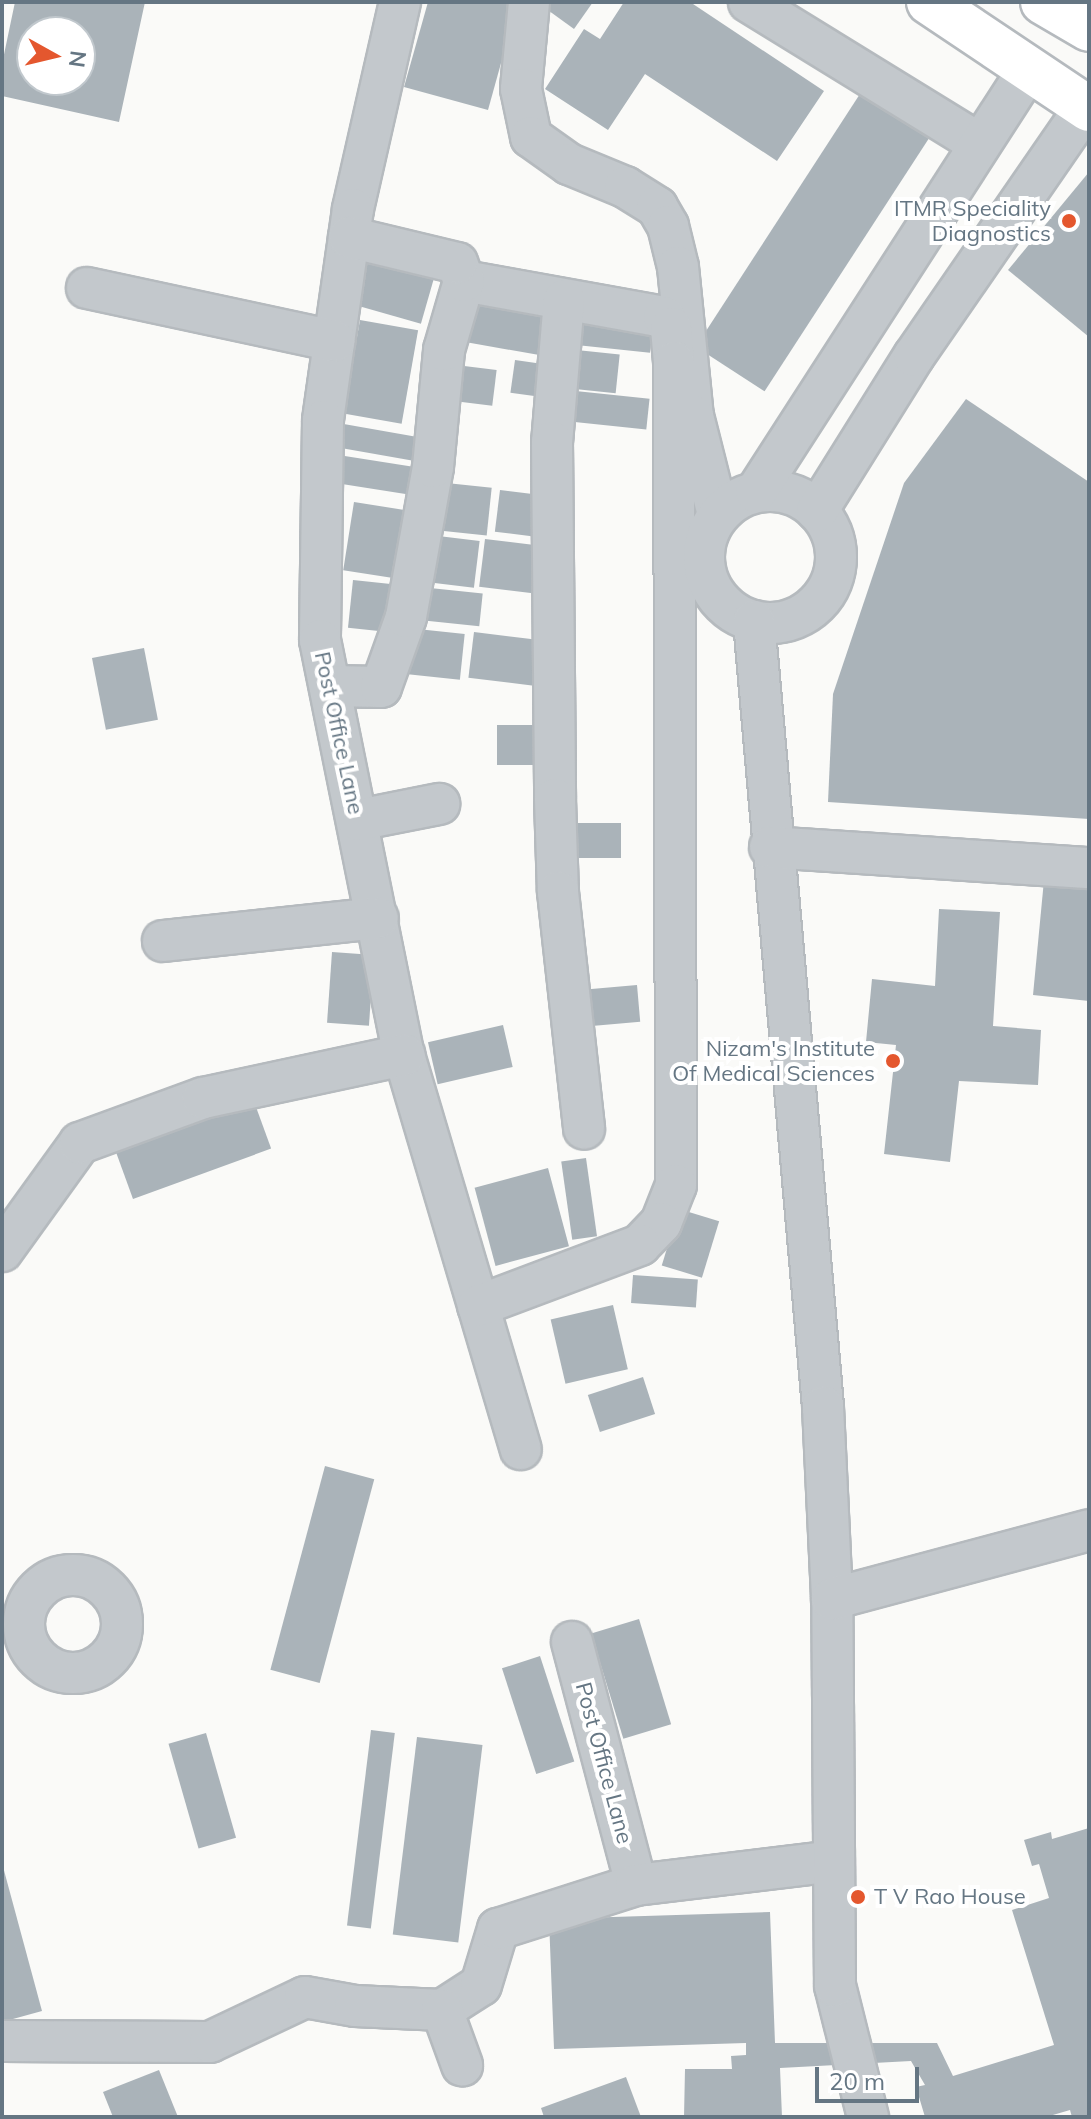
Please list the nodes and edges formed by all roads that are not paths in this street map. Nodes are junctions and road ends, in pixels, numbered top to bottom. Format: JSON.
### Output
{"nodes":[{"id":1,"x":400,"y":2,"type":"edge"},
{"id":2,"x":529,"y":2,"type":"edge"},
{"id":3,"x":749,"y":2,"type":"edge"},
{"id":4,"x":929,"y":2,"type":"edge"},
{"id":5,"x":1043,"y":2,"type":"edge"},
{"id":6,"x":1089,"y":29,"type":"edge"},
{"id":7,"x":1029,"y":69,"type":"junction"},
{"id":8,"x":1088,"y":108,"type":"edge"},
{"id":9,"x":980,"y":144,"type":"junction"},
{"id":10,"x":349,"y":237,"type":"junction"},
{"id":11,"x":464,"y":281,"type":"junction"},
{"id":12,"x":87,"y":288,"type":"dead end"},
{"id":13,"x":564,"y":300,"type":"junction"},
{"id":14,"x":334,"y":341,"type":"junction"},
{"id":15,"x":756,"y":492,"type":"junction"},
{"id":16,"x":817,"y":511,"type":"junction"},
{"id":17,"x":718,"y":515,"type":"junction"},
{"id":18,"x":754,"y":621,"type":"junction"},
{"id":19,"x":330,"y":686,"type":"junction"},
{"id":20,"x":439,"y":804,"type":"dead end"},
{"id":21,"x":358,"y":820,"type":"junction"},
{"id":22,"x":770,"y":847,"type":"junction"},
{"id":23,"x":1089,"y":868,"type":"edge"},
{"id":24,"x":378,"y":918,"type":"junction"},
{"id":25,"x":163,"y":941,"type":"dead end"},
{"id":26,"x":404,"y":1055,"type":"junction"},
{"id":27,"x":584,"y":1129,"type":"dead end"},
{"id":28,"x":2,"y":1251,"type":"edge"},
{"id":29,"x":478,"y":1306,"type":"junction"},
{"id":30,"x":521,"y":1449,"type":"dead end"},
{"id":31,"x":1089,"y":1530,"type":"edge"},
{"id":32,"x":832,"y":1599,"type":"junction"},
{"id":33,"x":16,"y":1600,"type":"edge"},
{"id":34,"x":572,"y":1642,"type":"dead end"},
{"id":35,"x":16,"y":1648,"type":"edge"},
{"id":36,"x":834,"y":1861,"type":"junction"},
{"id":37,"x":636,"y":1885,"type":"junction"},
{"id":38,"x":442,"y":2010,"type":"junction"},
{"id":39,"x":2,"y":2041,"type":"edge"},
{"id":40,"x":462,"y":2065,"type":"dead end"},
{"id":41,"x":868,"y":2117,"type":"edge"}],
"edges":[{"from":1,"to":10,"type":"street","name":"Post Office Lane"},
{"from":2,"to":17,"type":"street"},
{"from":3,"to":9,"type":"street"},
{"from":4,"to":7,"type":"main road"},
{"from":5,"to":6,"type":"main road"},
{"from":7,"to":8,"type":"main road"},
{"from":7,"to":9,"type":"street"},
{"from":8,"to":16,"type":"street"},
{"from":9,"to":15,"type":"street"},
{"from":10,"to":11,"type":"street"},
{"from":10,"to":14,"type":"street","name":"Post Office Lane"},
{"from":11,"to":13,"type":"street"},
{"from":11,"to":19,"type":"street"},
{"from":12,"to":14,"type":"street"},
{"from":13,"to":27,"type":"street"},
{"from":13,"to":29,"type":"street"},
{"from":14,"to":19,"type":"street","name":"Post Office Lane"},
{"from":15,"to":16,"type":"street"},
{"from":15,"to":17,"type":"street"},
{"from":16,"to":18,"type":"street"},
{"from":17,"to":18,"type":"street"},
{"from":18,"to":22,"type":"street"},
{"from":19,"to":21,"type":"street","name":"Post Office Lane"},
{"from":20,"to":21,"type":"street"},
{"from":21,"to":24,"type":"street","name":"Post Office Lane"},
{"from":22,"to":23,"type":"street"},
{"from":22,"to":32,"type":"street"},
{"from":24,"to":25,"type":"street"},
{"from":24,"to":26,"type":"street","name":"Post Office Lane"},
{"from":26,"to":28,"type":"street"},
{"from":26,"to":29,"type":"street","name":"Post Office Lane"},
{"from":29,"to":30,"type":"street","name":"Post Office Lane"},
{"from":31,"to":32,"type":"street"},
{"from":32,"to":36,"type":"street"},
{"from":33,"to":35,"type":"street"},
{"from":33,"to":35,"type":"street"},
{"from":34,"to":37,"type":"street","name":"Post Office Lane"},
{"from":36,"to":37,"type":"street"},
{"from":36,"to":41,"type":"street"},
{"from":37,"to":38,"type":"street"},
{"from":38,"to":39,"type":"street"},
{"from":38,"to":40,"type":"street"}]}
